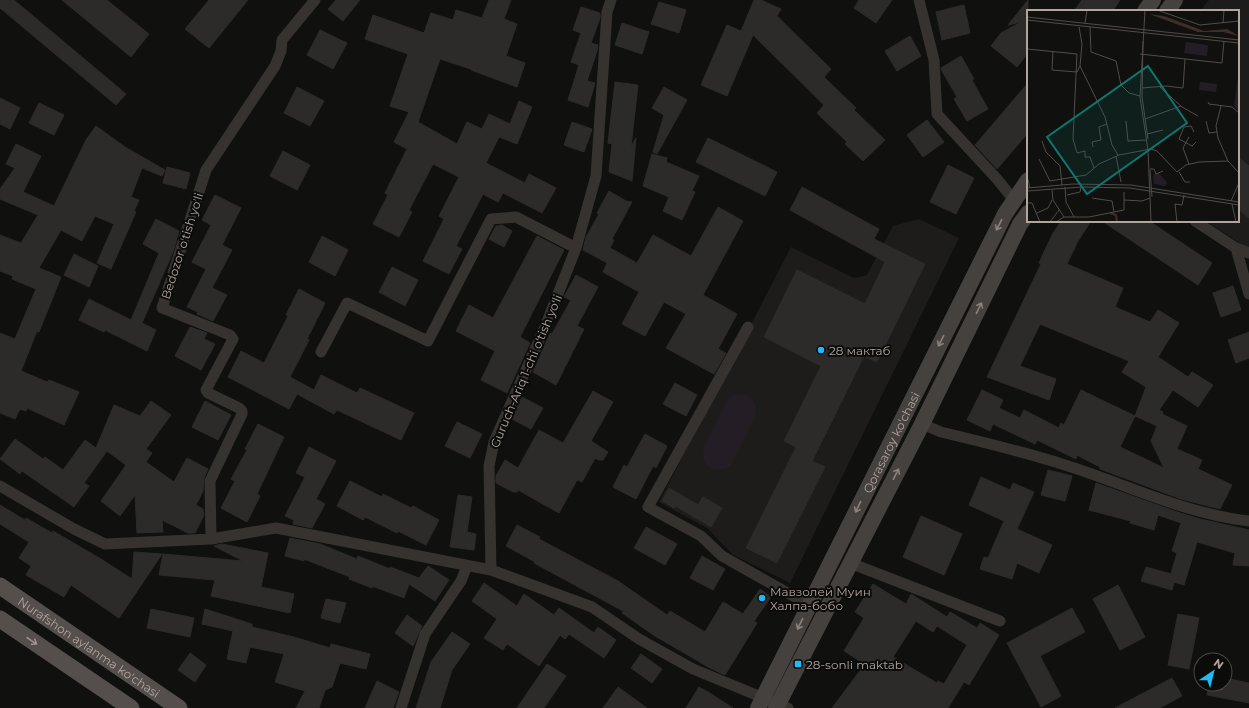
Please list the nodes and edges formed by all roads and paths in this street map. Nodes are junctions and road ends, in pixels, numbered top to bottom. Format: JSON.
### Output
{"nodes":[{"id":1,"x":315,"y":0,"type":"edge"},
{"id":2,"x":611,"y":0,"type":"edge"},
{"id":3,"x":919,"y":0,"type":"edge"},
{"id":4,"x":1153,"y":0,"type":"edge"},
{"id":5,"x":1175,"y":0,"type":"edge"},
{"id":6,"x":1146,"y":10,"type":"edge"},
{"id":7,"x":1168,"y":10,"type":"edge"},
{"id":8,"x":1027,"y":181,"type":"edge"},
{"id":9,"x":1014,"y":200,"type":"junction"},
{"id":10,"x":1027,"y":214,"type":"edge"},
{"id":11,"x":1196,"y":222,"type":"edge"},
{"id":12,"x":576,"y":248,"type":"junction"},
{"id":13,"x":1236,"y":248,"type":"junction"},
{"id":14,"x":1249,"y":252,"type":"edge"},
{"id":15,"x":1249,"y":294,"type":"edge"},
{"id":16,"x":748,"y":326,"type":"dead end"},
{"id":17,"x":321,"y":352,"type":"dead end"},
{"id":18,"x":922,"y":424,"type":"junction"},
{"id":19,"x":0,"y":486,"type":"edge"},
{"id":20,"x":1249,"y":521,"type":"edge"},
{"id":21,"x":211,"y":539,"type":"junction"},
{"id":22,"x":850,"y":563,"type":"junction"},
{"id":23,"x":467,"y":566,"type":"junction"},
{"id":24,"x":491,"y":570,"type":"junction"},
{"id":25,"x":0,"y":586,"type":"edge"},
{"id":26,"x":809,"y":605,"type":"junction"},
{"id":27,"x":0,"y":619,"type":"edge"},
{"id":28,"x":1000,"y":621,"type":"dead end"},
{"id":29,"x":130,"y":674,"type":"junction"},
{"id":30,"x":114,"y":696,"type":"junction"},
{"id":31,"x":773,"y":705,"type":"edge"},
{"id":32,"x":131,"y":708,"type":"edge"},
{"id":33,"x":179,"y":708,"type":"edge"},
{"id":34,"x":401,"y":708,"type":"edge"}],
"edges":[{"from":1,"to":21,"type":"street","name":"Bedozor o'tish yo'li"},
{"from":2,"to":12,"type":"street","name":"Guruch-Ariq 1-chi o'tish yo'li"},
{"from":3,"to":9,"type":"street"},
{"from":4,"to":6,"type":"main road"},
{"from":5,"to":7,"type":"main road"},
{"from":8,"to":9,"type":"main road","name":"Qorasaroy ko'chasi"},
{"from":9,"to":26,"type":"main road","name":"Qorasaroy ko'chasi","one_way":true},
{"from":18,"to":10,"type":"main road","name":"Qorasaroy ko'chasi","one_way":true},
{"from":11,"to":13,"type":"street"},
{"from":12,"to":17,"type":"street"},
{"from":12,"to":24,"type":"street","name":"Guruch-Ariq 1-chi o'tish yo'li"},
{"from":13,"to":14,"type":"street"},
{"from":13,"to":15,"type":"street"},
{"from":16,"to":26,"type":"street"},
{"from":18,"to":20,"type":"street"},
{"from":22,"to":18,"type":"main road","name":"Qorasaroy ko'chasi","one_way":true},
{"from":19,"to":21,"type":"street"},
{"from":21,"to":23,"type":"street"},
{"from":22,"to":28,"type":"street"},
{"from":22,"to":31,"type":"main road","name":"Qorasaroy ko'chasi"},
{"from":23,"to":24,"type":"street"},
{"from":23,"to":34,"type":"street"},
{"from":24,"to":31,"type":"street"},
{"from":25,"to":29,"type":"main road","name":"Nurafshon aylanma ko'chasi"},
{"from":26,"to":31,"type":"main road","name":"Qorasaroy ko'chasi","one_way":true},
{"from":27,"to":30,"type":"main road","one_way":true},
{"from":29,"to":30,"type":"main road"},
{"from":29,"to":33,"type":"main road","name":"Nurafshon aylanma ko'chasi"},
{"from":30,"to":32,"type":"main road"}]}
